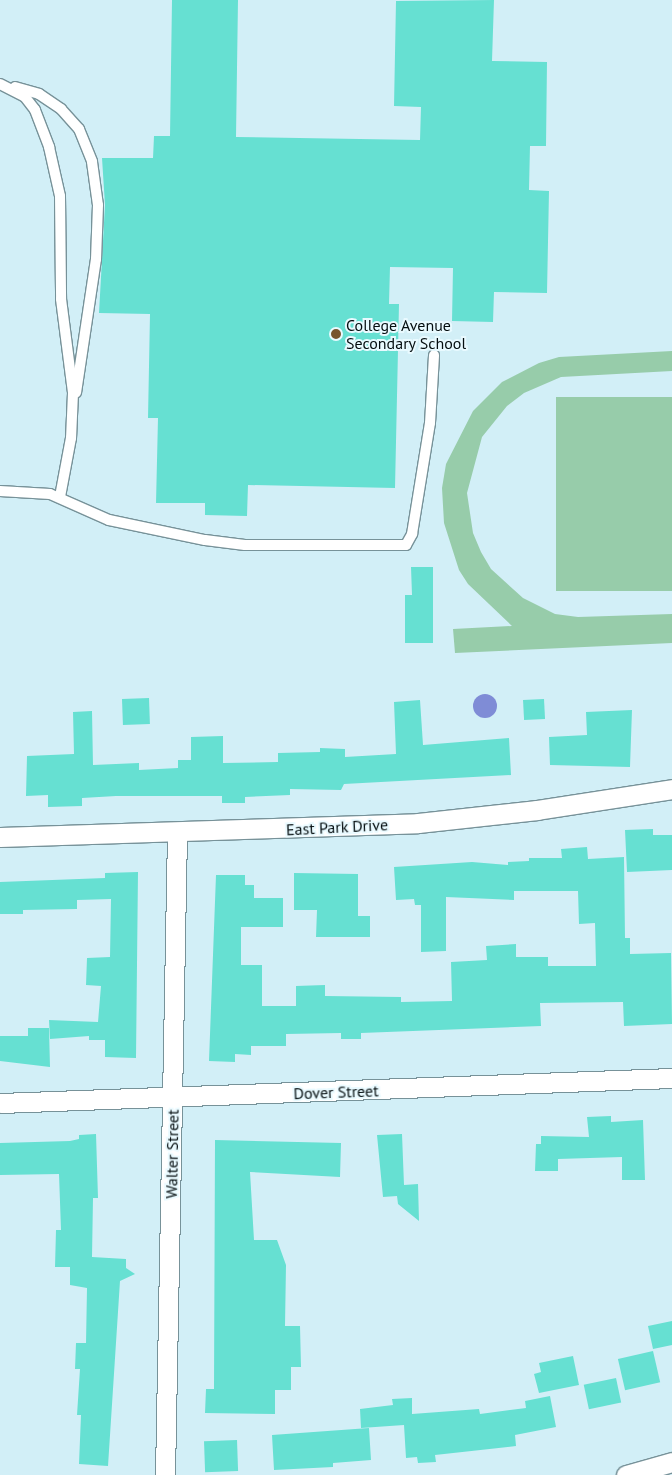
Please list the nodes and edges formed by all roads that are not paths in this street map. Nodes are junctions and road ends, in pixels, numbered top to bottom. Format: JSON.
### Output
{"nodes":[{"id":1,"x":4,"y":84,"type":"edge"},
{"id":2,"x":434,"y":355,"type":"dead end"},
{"id":3,"x":73,"y":417,"type":"junction"},
{"id":4,"x":0,"y":491,"type":"edge"},
{"id":5,"x":60,"y":497,"type":"junction"},
{"id":6,"x":672,"y":789,"type":"edge"},
{"id":7,"x":177,"y":833,"type":"junction"},
{"id":8,"x":0,"y":837,"type":"edge"},
{"id":9,"x":672,"y":1078,"type":"edge"},
{"id":10,"x":173,"y":1098,"type":"junction"},
{"id":11,"x":0,"y":1103,"type":"edge"},
{"id":12,"x":672,"y":1462,"type":"edge"},
{"id":13,"x":165,"y":1475,"type":"edge"},
{"id":14,"x":626,"y":1475,"type":"edge"}],
"edges":[{"from":1,"to":3,"type":"lane"},
{"from":1,"to":3,"type":"lane"},
{"from":2,"to":5,"type":"lane"},
{"from":3,"to":5,"type":"lane"},
{"from":4,"to":5,"type":"lane"},
{"from":6,"to":7,"type":"street","name":"East Park Drive"},
{"from":7,"to":8,"type":"street","name":"East Park Drive"},
{"from":7,"to":10,"type":"street","name":"Walter Street"},
{"from":9,"to":10,"type":"street","name":"Dover Street"},
{"from":10,"to":11,"type":"street","name":"Dover Street"},
{"from":10,"to":13,"type":"street","name":"Walter Street"},
{"from":12,"to":14,"type":"street"}]}
